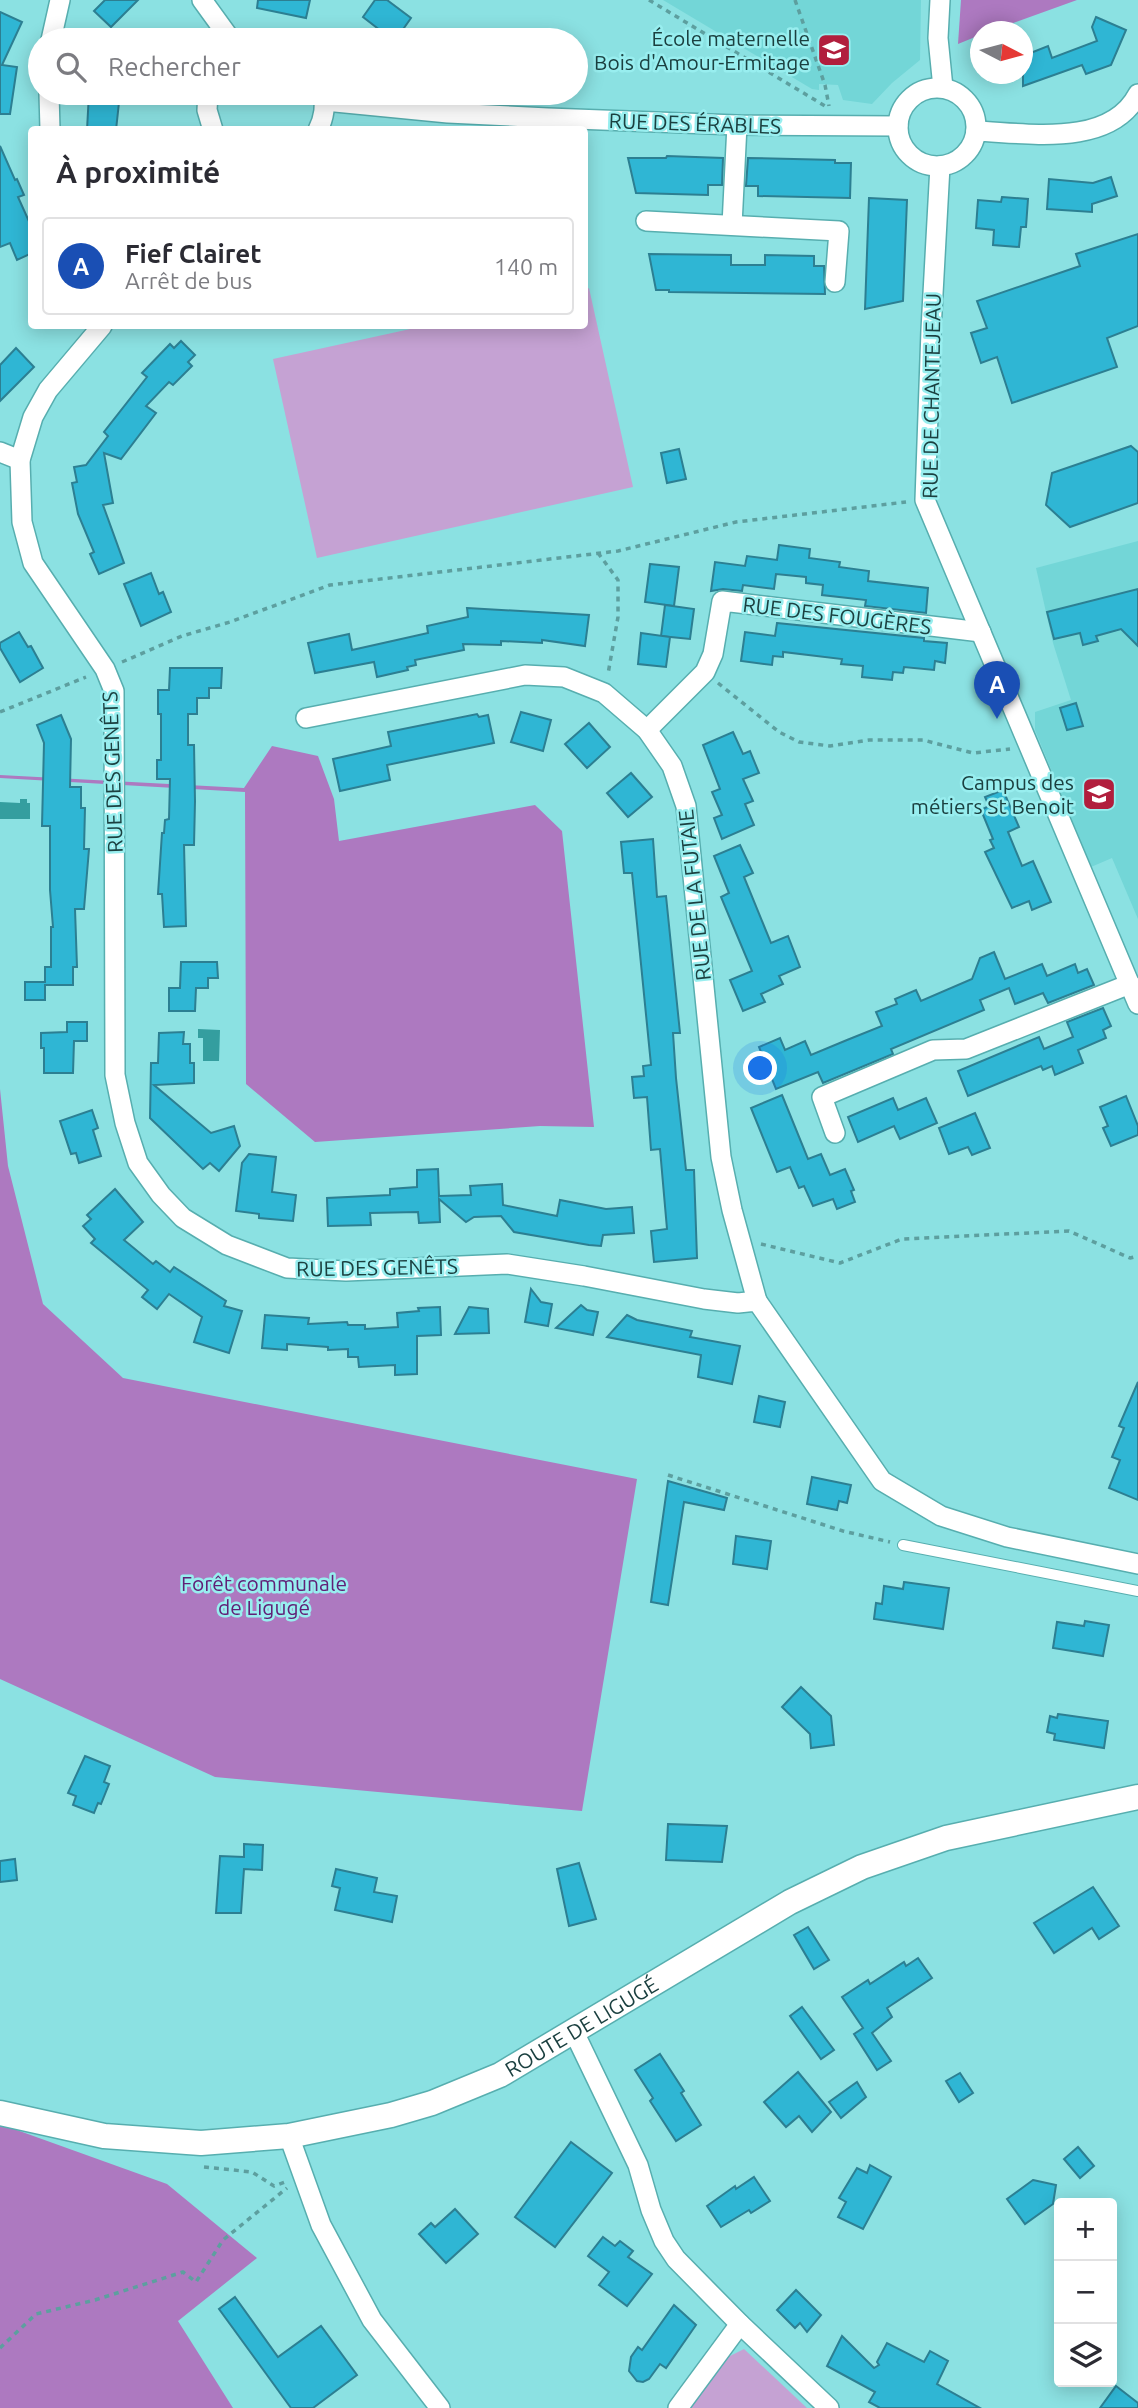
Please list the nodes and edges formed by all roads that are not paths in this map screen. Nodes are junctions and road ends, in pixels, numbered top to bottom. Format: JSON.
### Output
{"nodes":[{"id":1,"x":60,"y":0,"type":"edge"},
{"id":2,"x":202,"y":0,"type":"edge"},
{"id":3,"x":940,"y":0,"type":"edge"},
{"id":4,"x":54,"y":28,"type":"edge"},
{"id":5,"x":223,"y":28,"type":"edge"},
{"id":6,"x":943,"y":88,"type":"junction"},
{"id":7,"x":1138,"y":94,"type":"edge"},
{"id":8,"x":49,"y":105,"type":"edge"},
{"id":9,"x":207,"y":105,"type":"edge"},
{"id":10,"x":324,"y":105,"type":"edge"},
{"id":11,"x":386,"y":105,"type":"edge"},
{"id":12,"x":737,"y":125,"type":"junction"},
{"id":13,"x":50,"y":126,"type":"edge"},
{"id":14,"x":212,"y":126,"type":"edge"},
{"id":15,"x":320,"y":126,"type":"edge"},
{"id":16,"x":898,"y":126,"type":"junction"},
{"id":17,"x":976,"y":131,"type":"junction"},
{"id":18,"x":940,"y":166,"type":"junction"},
{"id":19,"x":646,"y":220,"type":"dead end"},
{"id":20,"x":732,"y":225,"type":"junction"},
{"id":21,"x":835,"y":282,"type":"dead end"},
{"id":22,"x":99,"y":329,"type":"edge"},
{"id":23,"x":0,"y":452,"type":"edge"},
{"id":24,"x":20,"y":460,"type":"junction"},
{"id":25,"x":981,"y":632,"type":"junction"},
{"id":26,"x":306,"y":718,"type":"dead end"},
{"id":27,"x":647,"y":730,"type":"junction"},
{"id":28,"x":1130,"y":984,"type":"junction"},
{"id":29,"x":1138,"y":1004,"type":"edge"},
{"id":30,"x":835,"y":1133,"type":"dead end"},
{"id":31,"x":757,"y":1301,"type":"junction"},
{"id":32,"x":902,"y":1545,"type":"road end"},
{"id":33,"x":1138,"y":1564,"type":"edge"},
{"id":34,"x":1138,"y":1591,"type":"edge"},
{"id":35,"x":1138,"y":1797,"type":"edge"},
{"id":36,"x":574,"y":2032,"type":"junction"},
{"id":37,"x":0,"y":2113,"type":"edge"},
{"id":38,"x":289,"y":2136,"type":"junction"},
{"id":39,"x":740,"y":2324,"type":"junction"},
{"id":40,"x":440,"y":2408,"type":"edge"},
{"id":41,"x":678,"y":2408,"type":"edge"},
{"id":42,"x":829,"y":2408,"type":"edge"}],
"edges":[{"from":1,"to":4,"type":"street"},
{"from":2,"to":5,"type":"street"},
{"from":3,"to":6,"type":"street"},
{"from":6,"to":16,"type":"street"},
{"from":6,"to":17,"type":"street"},
{"from":7,"to":17,"type":"street"},
{"from":8,"to":13,"type":"street"},
{"from":9,"to":14,"type":"street"},
{"from":10,"to":15,"type":"street"},
{"from":11,"to":12,"type":"street","name":"RUE DES ÉRABLES"},
{"from":12,"to":16,"type":"street","name":"RUE DES ÉRABLES"},
{"from":12,"to":20,"type":"street"},
{"from":16,"to":18,"type":"street"},
{"from":17,"to":18,"type":"street"},
{"from":18,"to":25,"type":"street","name":"RUE DE CHANTEJEAU"},
{"from":19,"to":20,"type":"street"},
{"from":20,"to":21,"type":"street"},
{"from":22,"to":24,"type":"street","name":"RUE DES GENÊTS"},
{"from":23,"to":24,"type":"street"},
{"from":24,"to":31,"type":"street","name":"RUE DES GENÊTS"},
{"from":25,"to":27,"type":"street","name":"RUE DES FOUGÈRES"},
{"from":25,"to":28,"type":"street","name":"RUE DE CHANTEJEAU"},
{"from":26,"to":27,"type":"street","name":"RUE DE LA FUTAIE"},
{"from":27,"to":31,"type":"street","name":"RUE DE LA FUTAIE"},
{"from":28,"to":29,"type":"street","name":"RUE DE CHANTEJEAU"},
{"from":28,"to":30,"type":"street"},
{"from":31,"to":33,"type":"street"},
{"from":32,"to":34,"type":"lane"},
{"from":35,"to":36,"type":"street","name":"ROUTE DE LIGUGÉ"},
{"from":36,"to":38,"type":"street","name":"ROUTE DE LIGUGÉ"},
{"from":36,"to":39,"type":"street"},
{"from":37,"to":38,"type":"street","name":"ROUTE DE LIGUGÉ"},
{"from":38,"to":40,"type":"street"},
{"from":39,"to":41,"type":"street"},
{"from":39,"to":42,"type":"street"}]}
